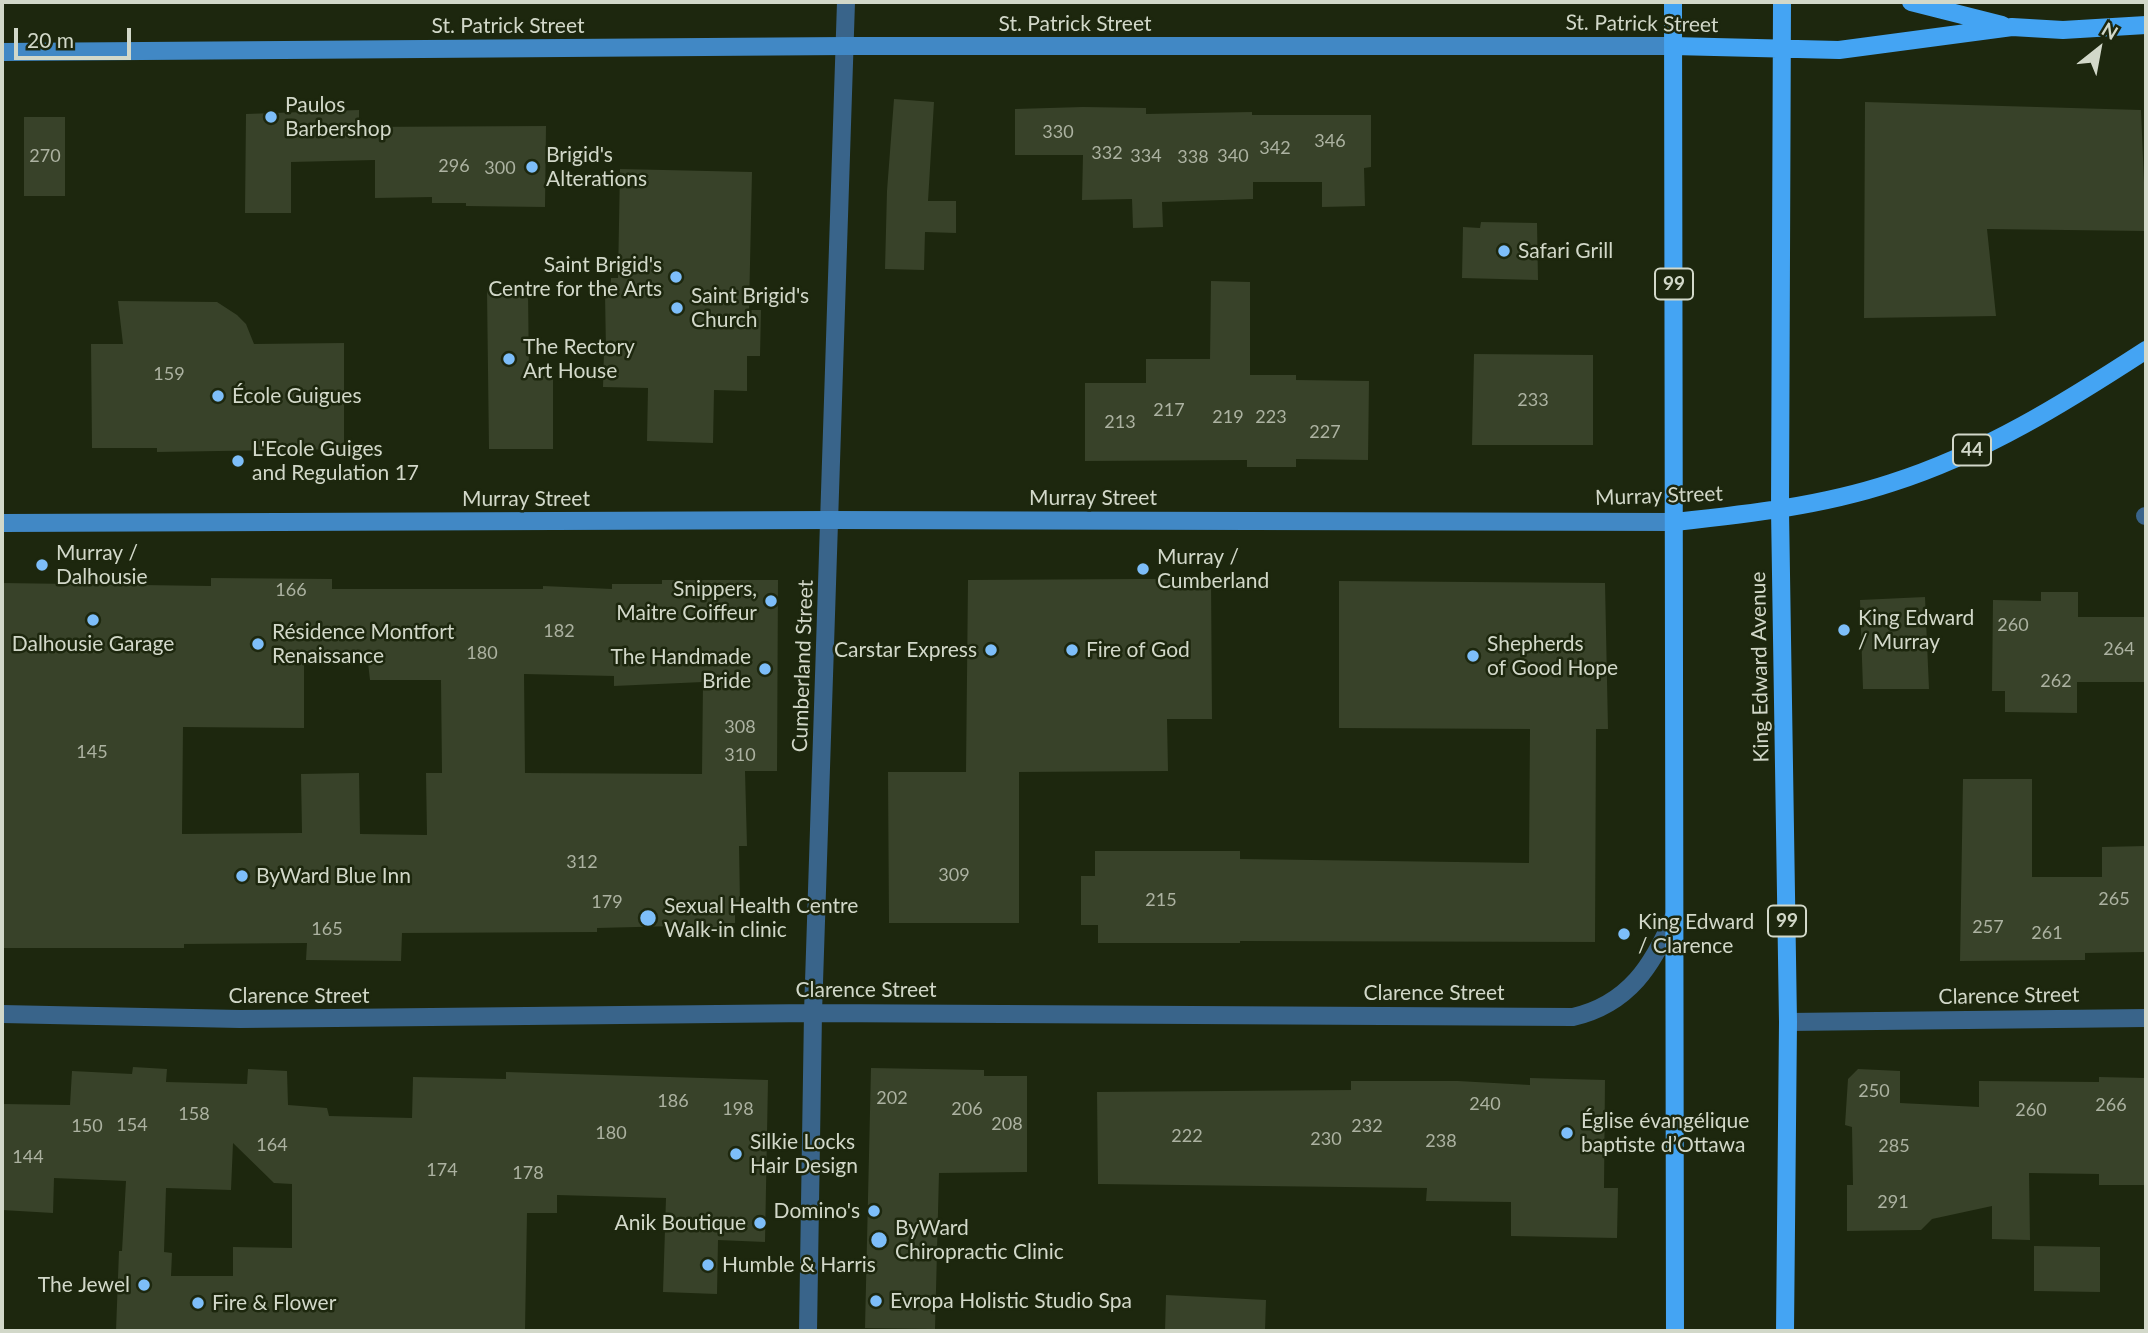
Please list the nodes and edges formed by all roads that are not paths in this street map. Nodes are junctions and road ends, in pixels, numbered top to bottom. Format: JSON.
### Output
{"nodes":[{"id":1,"x":846,"y":2,"type":"edge"},
{"id":2,"x":1674,"y":2,"type":"edge"},
{"id":3,"x":1782,"y":2,"type":"edge"},
{"id":4,"x":1911,"y":2,"type":"edge"},
{"id":5,"x":2146,"y":24,"type":"edge"},
{"id":6,"x":2012,"y":27,"type":"junction"},
{"id":7,"x":846,"y":46,"type":"junction"},
{"id":8,"x":1673,"y":46,"type":"junction"},
{"id":9,"x":1782,"y":50,"type":"junction"},
{"id":10,"x":2,"y":52,"type":"edge"},
{"id":11,"x":2146,"y":350,"type":"edge"},
{"id":12,"x":1780,"y":510,"type":"junction"},
{"id":13,"x":831,"y":520,"type":"junction"},
{"id":14,"x":1675,"y":522,"type":"junction"},
{"id":15,"x":2,"y":523,"type":"edge"},
{"id":16,"x":1677,"y":909,"type":"junction"},
{"id":17,"x":813,"y":1013,"type":"junction"},
{"id":18,"x":2,"y":1014,"type":"edge"},
{"id":19,"x":2146,"y":1018,"type":"edge"},
{"id":20,"x":1788,"y":1022,"type":"junction"},
{"id":21,"x":808,"y":1331,"type":"edge"},
{"id":22,"x":1675,"y":1331,"type":"edge"},
{"id":23,"x":1785,"y":1331,"type":"edge"}],
"edges":[{"from":1,"to":7,"type":"street","name":"Cumberland Street"},
{"from":2,"to":8,"type":"main road","number":"99"},
{"from":3,"to":9,"type":"main road","name":"King Edward Avenue","number":"99"},
{"from":4,"to":6,"type":"main road"},
{"from":5,"to":6,"type":"main road","name":"St. Patrick Street"},
{"from":6,"to":9,"type":"main road","name":"St. Patrick Street"},
{"from":7,"to":8,"type":"main road","name":"St. Patrick Street"},
{"from":7,"to":10,"type":"main road","name":"St. Patrick Street"},
{"from":7,"to":13,"type":"street","name":"Cumberland Street"},
{"from":8,"to":9,"type":"main road","name":"St. Patrick Street"},
{"from":8,"to":14,"type":"main road","number":"99"},
{"from":9,"to":12,"type":"main road","name":"King Edward Avenue","number":"99"},
{"from":11,"to":12,"type":"main road","name":"Murray Street","number":"44"},
{"from":12,"to":14,"type":"main road","name":"Murray Street","number":"44"},
{"from":12,"to":20,"type":"main road","name":"King Edward Avenue","number":"99"},
{"from":13,"to":14,"type":"main road","name":"Murray Street","number":"44"},
{"from":13,"to":15,"type":"main road","name":"Murray Street","number":"44"},
{"from":13,"to":17,"type":"street","name":"Cumberland Street"},
{"from":14,"to":16,"type":"main road","number":"99"},
{"from":16,"to":17,"type":"street","name":"Clarence Street"},
{"from":16,"to":22,"type":"main road","number":"99"},
{"from":17,"to":18,"type":"street","name":"Clarence Street"},
{"from":17,"to":21,"type":"street","name":"Cumberland Street"},
{"from":19,"to":20,"type":"street","name":"Clarence Street"},
{"from":20,"to":23,"type":"main road","name":"King Edward Avenue","number":"99"}]}
